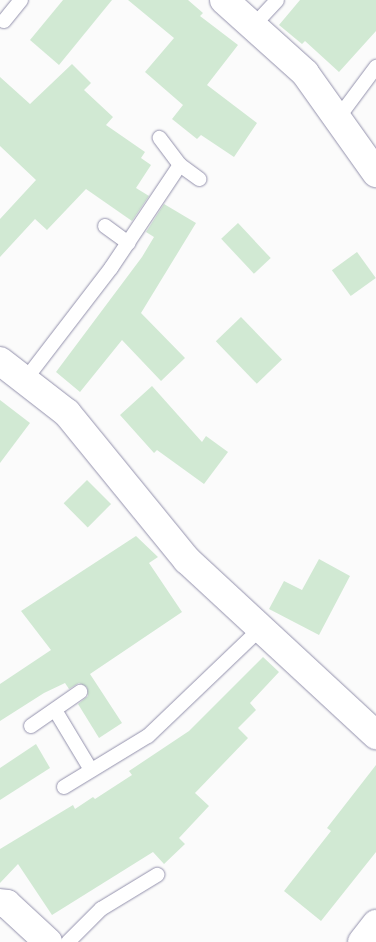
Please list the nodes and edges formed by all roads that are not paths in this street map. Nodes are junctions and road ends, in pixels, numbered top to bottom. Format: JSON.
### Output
{"nodes":[{"id":1,"x":21,"y":0,"type":"edge"},
{"id":2,"x":224,"y":0,"type":"edge"},
{"id":3,"x":277,"y":0,"type":"edge"},
{"id":4,"x":4,"y":21,"type":"dead end"},
{"id":5,"x":254,"y":26,"type":"junction"},
{"id":6,"x":376,"y":67,"type":"edge"},
{"id":7,"x":338,"y":118,"type":"junction"},
{"id":8,"x":160,"y":138,"type":"dead end"},
{"id":9,"x":180,"y":165,"type":"junction"},
{"id":10,"x":376,"y":172,"type":"edge"},
{"id":11,"x":199,"y":179,"type":"dead end"},
{"id":12,"x":105,"y":226,"type":"dead end"},
{"id":13,"x":128,"y":243,"type":"junction"},
{"id":14,"x":0,"y":362,"type":"edge"},
{"id":15,"x":25,"y":380,"type":"junction"},
{"id":16,"x":261,"y":628,"type":"junction"},
{"id":17,"x":80,"y":692,"type":"dead end"},
{"id":18,"x":55,"y":710,"type":"junction"},
{"id":19,"x":31,"y":726,"type":"dead end"},
{"id":20,"x":376,"y":735,"type":"edge"},
{"id":21,"x":91,"y":770,"type":"junction"},
{"id":22,"x":64,"y":787,"type":"dead end"},
{"id":23,"x":157,"y":875,"type":"dead end"},
{"id":24,"x":0,"y":903,"type":"edge"},
{"id":25,"x":376,"y":924,"type":"edge"},
{"id":26,"x":48,"y":942,"type":"edge"},
{"id":27,"x":68,"y":942,"type":"edge"},
{"id":28,"x":362,"y":942,"type":"edge"}],
"edges":[{"from":1,"to":4,"type":"lane"},
{"from":2,"to":5,"type":"street"},
{"from":3,"to":5,"type":"lane"},
{"from":5,"to":7,"type":"street"},
{"from":6,"to":7,"type":"lane"},
{"from":7,"to":10,"type":"street"},
{"from":8,"to":9,"type":"lane"},
{"from":9,"to":11,"type":"lane"},
{"from":9,"to":13,"type":"lane"},
{"from":12,"to":13,"type":"lane"},
{"from":13,"to":15,"type":"lane"},
{"from":14,"to":15,"type":"street"},
{"from":15,"to":16,"type":"street"},
{"from":16,"to":20,"type":"street"},
{"from":16,"to":21,"type":"lane"},
{"from":17,"to":18,"type":"lane"},
{"from":18,"to":19,"type":"lane"},
{"from":18,"to":21,"type":"lane"},
{"from":21,"to":22,"type":"lane"},
{"from":23,"to":27,"type":"lane"},
{"from":24,"to":26,"type":"street"},
{"from":25,"to":28,"type":"street"}]}
